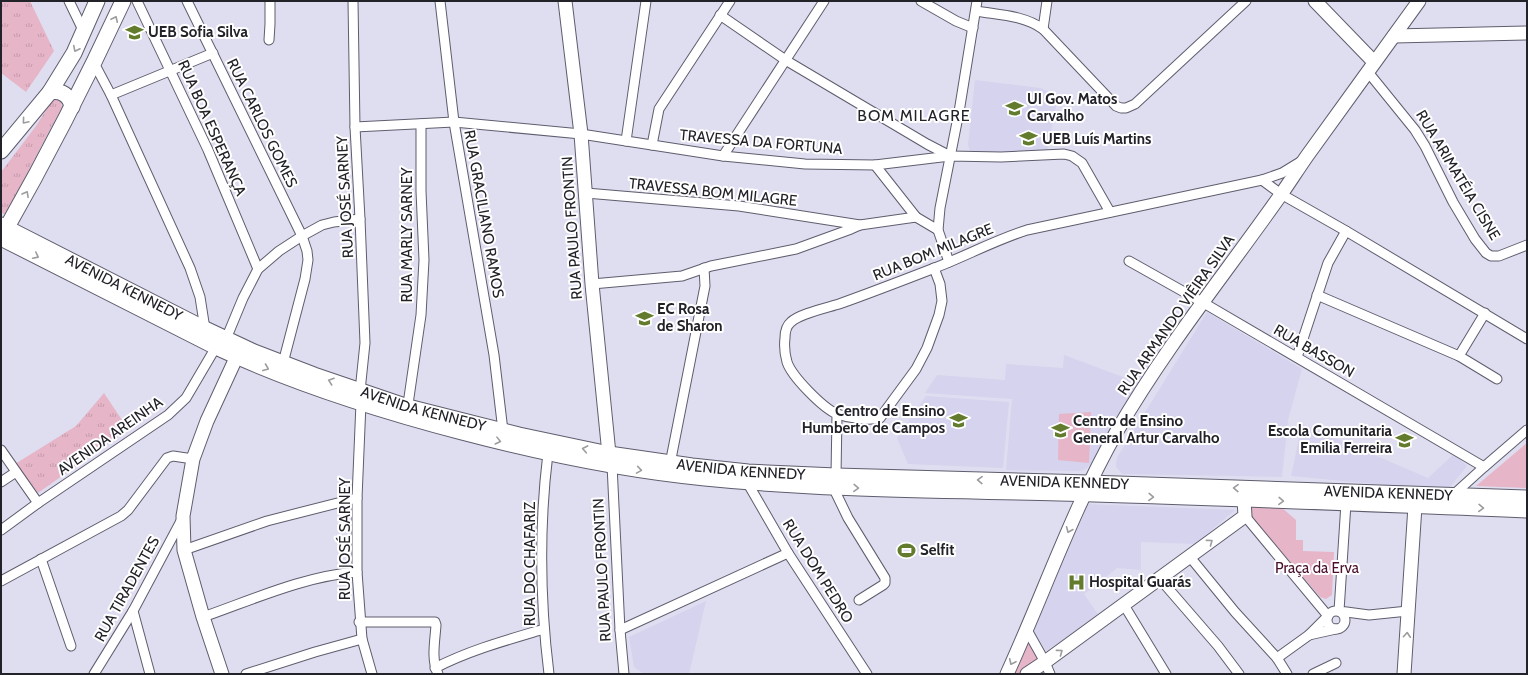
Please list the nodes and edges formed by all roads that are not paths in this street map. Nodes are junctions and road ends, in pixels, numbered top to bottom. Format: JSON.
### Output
{"nodes":[{"id":1,"x":69,"y":1,"type":"edge"},
{"id":2,"x":97,"y":1,"type":"edge"},
{"id":3,"x":123,"y":1,"type":"edge"},
{"id":4,"x":137,"y":1,"type":"edge"},
{"id":5,"x":187,"y":1,"type":"edge"},
{"id":6,"x":270,"y":1,"type":"edge"},
{"id":7,"x":353,"y":1,"type":"edge"},
{"id":8,"x":440,"y":1,"type":"edge"},
{"id":9,"x":566,"y":1,"type":"edge"},
{"id":10,"x":646,"y":1,"type":"edge"},
{"id":11,"x":730,"y":1,"type":"edge"},
{"id":12,"x":824,"y":1,"type":"edge"},
{"id":13,"x":921,"y":1,"type":"edge"},
{"id":14,"x":977,"y":1,"type":"edge"},
{"id":15,"x":1048,"y":1,"type":"edge"},
{"id":16,"x":1246,"y":1,"type":"edge"},
{"id":17,"x":1315,"y":1,"type":"edge"},
{"id":18,"x":1419,"y":1,"type":"edge"},
{"id":19,"x":976,"y":11,"type":"junction"},
{"id":20,"x":720,"y":15,"type":"junction"},
{"id":21,"x":973,"y":28,"type":"junction"},
{"id":22,"x":1043,"y":29,"type":"junction"},
{"id":23,"x":84,"y":32,"type":"junction"},
{"id":24,"x":1527,"y":32,"type":"edge"},
{"id":25,"x":1394,"y":36,"type":"junction"},
{"id":26,"x":268,"y":40,"type":"dead end"},
{"id":27,"x":104,"y":41,"type":"junction"},
{"id":28,"x":213,"y":53,"type":"junction"},
{"id":29,"x":787,"y":60,"type":"junction"},
{"id":30,"x":94,"y":63,"type":"junction"},
{"id":31,"x":1371,"y":67,"type":"junction"},
{"id":32,"x":170,"y":70,"type":"junction"},
{"id":33,"x":50,"y":92,"type":"junction"},
{"id":34,"x":111,"y":95,"type":"junction"},
{"id":35,"x":72,"y":107,"type":"junction"},
{"id":36,"x":454,"y":122,"type":"junction"},
{"id":37,"x":421,"y":124,"type":"junction"},
{"id":38,"x":355,"y":127,"type":"junction"},
{"id":39,"x":581,"y":134,"type":"junction"},
{"id":40,"x":626,"y":141,"type":"junction"},
{"id":41,"x":652,"y":145,"type":"junction"},
{"id":42,"x":1,"y":151,"type":"edge"},
{"id":43,"x":723,"y":156,"type":"junction"},
{"id":44,"x":950,"y":156,"type":"junction"},
{"id":45,"x":1306,"y":156,"type":"junction"},
{"id":46,"x":875,"y":165,"type":"junction"},
{"id":47,"x":1262,"y":180,"type":"junction"},
{"id":48,"x":586,"y":193,"type":"junction"},
{"id":49,"x":1281,"y":194,"type":"junction"},
{"id":50,"x":1110,"y":212,"type":"junction"},
{"id":51,"x":916,"y":217,"type":"junction"},
{"id":52,"x":360,"y":219,"type":"junction"},
{"id":53,"x":860,"y":225,"type":"junction"},
{"id":54,"x":938,"y":230,"type":"junction"},
{"id":55,"x":1346,"y":231,"type":"junction"},
{"id":56,"x":2,"y":233,"type":"edge"},
{"id":57,"x":302,"y":236,"type":"junction"},
{"id":58,"x":1527,"y":246,"type":"edge"},
{"id":59,"x":1129,"y":261,"type":"dead end"},
{"id":60,"x":949,"y":262,"type":"junction"},
{"id":61,"x":704,"y":268,"type":"junction"},
{"id":62,"x":934,"y":268,"type":"junction"},
{"id":63,"x":258,"y":269,"type":"junction"},
{"id":64,"x":592,"y":284,"type":"junction"},
{"id":65,"x":1317,"y":295,"type":"junction"},
{"id":66,"x":1202,"y":302,"type":"junction"},
{"id":67,"x":1485,"y":313,"type":"junction"},
{"id":68,"x":205,"y":329,"type":"junction"},
{"id":69,"x":1527,"y":339,"type":"edge"},
{"id":70,"x":221,"y":343,"type":"junction"},
{"id":71,"x":237,"y":356,"type":"junction"},
{"id":72,"x":1459,"y":356,"type":"junction"},
{"id":73,"x":1297,"y":357,"type":"junction"},
{"id":74,"x":283,"y":364,"type":"junction"},
{"id":75,"x":1497,"y":379,"type":"dead end"},
{"id":76,"x":361,"y":397,"type":"junction"},
{"id":77,"x":407,"y":412,"type":"junction"},
{"id":78,"x":837,"y":414,"type":"junction"},
{"id":79,"x":1527,"y":430,"type":"edge"},
{"id":80,"x":503,"y":431,"type":"junction"},
{"id":81,"x":1,"y":450,"type":"edge"},
{"id":82,"x":548,"y":453,"type":"junction"},
{"id":83,"x":193,"y":459,"type":"junction"},
{"id":84,"x":611,"y":459,"type":"junction"},
{"id":85,"x":670,"y":464,"type":"junction"},
{"id":86,"x":1484,"y":467,"type":"junction"},
{"id":87,"x":16,"y":472,"type":"junction"},
{"id":88,"x":1,"y":482,"type":"edge"},
{"id":89,"x":747,"y":482,"type":"junction"},
{"id":90,"x":835,"y":482,"type":"junction"},
{"id":91,"x":1086,"y":489,"type":"junction"},
{"id":92,"x":1452,"y":496,"type":"junction"},
{"id":93,"x":357,"y":498,"type":"junction"},
{"id":94,"x":1527,"y":498,"type":"edge"},
{"id":95,"x":1244,"y":500,"type":"junction"},
{"id":96,"x":38,"y":502,"type":"junction"},
{"id":97,"x":1346,"y":503,"type":"junction"},
{"id":98,"x":1415,"y":506,"type":"junction"},
{"id":99,"x":1527,"y":510,"type":"edge"},
{"id":100,"x":183,"y":516,"type":"junction"},
{"id":101,"x":1245,"y":516,"type":"junction"},
{"id":102,"x":1,"y":530,"type":"edge"},
{"id":103,"x":184,"y":550,"type":"junction"},
{"id":104,"x":788,"y":553,"type":"junction"},
{"id":105,"x":1190,"y":557,"type":"junction"},
{"id":106,"x":41,"y":559,"type":"junction"},
{"id":107,"x":357,"y":572,"type":"junction"},
{"id":108,"x":1160,"y":579,"type":"junction"},
{"id":109,"x":1,"y":581,"type":"edge"},
{"id":110,"x":860,"y":600,"type":"dead end"},
{"id":111,"x":1124,"y":605,"type":"junction"},
{"id":112,"x":133,"y":611,"type":"junction"},
{"id":113,"x":1339,"y":611,"type":"junction"},
{"id":114,"x":1408,"y":611,"type":"junction"},
{"id":115,"x":1369,"y":614,"type":"junction"},
{"id":116,"x":1328,"y":616,"type":"junction"},
{"id":117,"x":203,"y":617,"type":"junction"},
{"id":118,"x":359,"y":622,"type":"junction"},
{"id":119,"x":1345,"y":623,"type":"junction"},
{"id":120,"x":544,"y":629,"type":"junction"},
{"id":121,"x":1336,"y":629,"type":"junction"},
{"id":122,"x":620,"y":630,"type":"junction"},
{"id":123,"x":1027,"y":630,"type":"junction"},
{"id":124,"x":1309,"y":635,"type":"junction"},
{"id":125,"x":362,"y":639,"type":"junction"},
{"id":126,"x":71,"y":646,"type":"dead end"},
{"id":127,"x":1277,"y":658,"type":"junction"},
{"id":128,"x":1336,"y":663,"type":"dead end"},
{"id":129,"x":1048,"y":668,"type":"edge"},
{"id":130,"x":437,"y":671,"type":"edge"},
{"id":131,"x":94,"y":674,"type":"edge"},
{"id":132,"x":150,"y":674,"type":"edge"},
{"id":133,"x":222,"y":674,"type":"edge"},
{"id":134,"x":246,"y":674,"type":"edge"},
{"id":135,"x":372,"y":674,"type":"edge"},
{"id":136,"x":549,"y":674,"type":"edge"},
{"id":137,"x":624,"y":674,"type":"edge"},
{"id":138,"x":867,"y":674,"type":"edge"},
{"id":139,"x":1007,"y":674,"type":"edge"},
{"id":140,"x":1027,"y":674,"type":"edge"},
{"id":141,"x":1166,"y":674,"type":"edge"},
{"id":142,"x":1239,"y":674,"type":"edge"},
{"id":143,"x":1287,"y":674,"type":"edge"},
{"id":144,"x":1313,"y":674,"type":"edge"},
{"id":145,"x":1404,"y":674,"type":"edge"}],
"edges":[{"from":1,"to":23,"type":"street"},
{"from":2,"to":23,"type":"main road"},
{"from":27,"to":3,"type":"main road","one_way":true},
{"from":4,"to":32,"type":"street","name":"RUA BOA ESPERANÇA"},
{"from":5,"to":28,"type":"street","name":"RUA CARLOS GOMES"},
{"from":6,"to":26,"type":"street"},
{"from":7,"to":38,"type":"street","name":"RUA JOSÉ SARNEY"},
{"from":8,"to":36,"type":"street","name":"RUA GRACILIANO RAMOS"},
{"from":9,"to":39,"type":"street","name":"RUA PAULO FRONTIN"},
{"from":10,"to":40,"type":"street"},
{"from":11,"to":20,"type":"street"},
{"from":12,"to":29,"type":"street"},
{"from":13,"to":21,"type":"street"},
{"from":14,"to":19,"type":"street"},
{"from":15,"to":22,"type":"street"},
{"from":16,"to":22,"type":"street"},
{"from":17,"to":31,"type":"street","name":"RUA ARIMATÉIA CISNE"},
{"from":18,"to":25,"type":"street","name":"RUA ARMANDO VIÊIRA SILVA"},
{"from":19,"to":21,"type":"street"},
{"from":19,"to":22,"type":"street"},
{"from":20,"to":29,"type":"street"},
{"from":20,"to":41,"type":"street"},
{"from":21,"to":44,"type":"street"},
{"from":23,"to":27,"type":"main road"},
{"from":23,"to":33,"type":"main road","one_way":true},
{"from":24,"to":25,"type":"street"},
{"from":25,"to":31,"type":"street","name":"RUA ARMANDO VIÊIRA SILVA"},
{"from":27,"to":30,"type":"main road"},
{"from":28,"to":32,"type":"street"},
{"from":28,"to":57,"type":"street","name":"RUA CARLOS GOMES"},
{"from":29,"to":43,"type":"street"},
{"from":29,"to":44,"type":"street"},
{"from":30,"to":34,"type":"street"},
{"from":30,"to":35,"type":"main road"},
{"from":31,"to":45,"type":"street","name":"RUA ARMANDO VIÊIRA SILVA"},
{"from":31,"to":58,"type":"street","name":"RUA ARIMATÉIA CISNE"},
{"from":32,"to":34,"type":"street"},
{"from":32,"to":63,"type":"street","name":"RUA BOA ESPERANÇA"},
{"from":33,"to":35,"type":"main road"},
{"from":33,"to":42,"type":"main road","one_way":true},
{"from":34,"to":68,"type":"street"},
{"from":56,"to":35,"type":"main road","one_way":true},
{"from":36,"to":37,"type":"street","name":"TRAVESSA DA FORTUNA"},
{"from":36,"to":39,"type":"street","name":"TRAVESSA DA FORTUNA"},
{"from":36,"to":80,"type":"street","name":"RUA GRACILIANO RAMOS"},
{"from":37,"to":38,"type":"street","name":"TRAVESSA DA FORTUNA"},
{"from":37,"to":77,"type":"street","name":"RUA MARLY SARNEY"},
{"from":38,"to":52,"type":"street","name":"RUA JOSÉ SARNEY"},
{"from":39,"to":40,"type":"street","name":"TRAVESSA DA FORTUNA"},
{"from":39,"to":48,"type":"street","name":"RUA PAULO FRONTIN"},
{"from":40,"to":41,"type":"street","name":"TRAVESSA DA FORTUNA"},
{"from":41,"to":43,"type":"street","name":"TRAVESSA DA FORTUNA"},
{"from":43,"to":46,"type":"street","name":"TRAVESSA DA FORTUNA"},
{"from":44,"to":46,"type":"street","name":"TRAVESSA DA FORTUNA"},
{"from":44,"to":50,"type":"street","name":"TRAVESSA DA FORTUNA"},
{"from":44,"to":54,"type":"street"},
{"from":45,"to":47,"type":"street","name":"RUA BOM MILAGRE"},
{"from":45,"to":49,"type":"street","name":"RUA ARMANDO VIÊIRA SILVA"},
{"from":46,"to":51,"type":"street"},
{"from":47,"to":49,"type":"street"},
{"from":47,"to":50,"type":"street","name":"RUA BOM MILAGRE"},
{"from":48,"to":53,"type":"street","name":"TRAVESSA BOM MILAGRE"},
{"from":48,"to":64,"type":"street","name":"RUA PAULO FRONTIN"},
{"from":49,"to":55,"type":"street"},
{"from":49,"to":66,"type":"street","name":"RUA ARMANDO VIÊIRA SILVA"},
{"from":50,"to":60,"type":"street","name":"RUA BOM MILAGRE"},
{"from":51,"to":53,"type":"street","name":"TRAVESSA BOM MILAGRE"},
{"from":51,"to":54,"type":"street"},
{"from":52,"to":57,"type":"street"},
{"from":52,"to":76,"type":"street","name":"RUA JOSÉ SARNEY"},
{"from":53,"to":61,"type":"street","name":"TRAVESSA BOM MILAGRE"},
{"from":54,"to":60,"type":"street"},
{"from":55,"to":65,"type":"street"},
{"from":55,"to":67,"type":"street"},
{"from":56,"to":68,"type":"main road","name":"AVENIDA KENNEDY"},
{"from":56,"to":70,"type":"main road","name":"AVENIDA KENNEDY","one_way":true},
{"from":57,"to":63,"type":"street"},
{"from":57,"to":74,"type":"street","name":"RUA CARLOS GOMES"},
{"from":59,"to":66,"type":"street","name":"RUA BASSON"},
{"from":60,"to":62,"type":"street","name":"RUA BOM MILAGRE"},
{"from":61,"to":64,"type":"street","name":"TRAVESSA BOM MILAGRE"},
{"from":61,"to":85,"type":"street"},
{"from":62,"to":78,"type":"street"},
{"from":62,"to":78,"type":"street","name":"RUA BOM MILAGRE"},
{"from":63,"to":70,"type":"street","name":"AVENIDA AREINHA"},
{"from":64,"to":84,"type":"street","name":"RUA PAULO FRONTIN"},
{"from":65,"to":72,"type":"street"},
{"from":65,"to":73,"type":"street"},
{"from":66,"to":73,"type":"street","name":"RUA BASSON"},
{"from":66,"to":91,"type":"street","name":"RUA ARMANDO VIÊIRA SILVA"},
{"from":67,"to":69,"type":"street"},
{"from":67,"to":72,"type":"street"},
{"from":68,"to":70,"type":"main road","name":"AVENIDA KENNEDY"},
{"from":70,"to":71,"type":"main road","name":"AVENIDA KENNEDY"},
{"from":70,"to":74,"type":"main road","name":"AVENIDA KENNEDY"},
{"from":70,"to":96,"type":"street","name":"AVENIDA AREINHA"},
{"from":71,"to":76,"type":"main road","name":"AVENIDA KENNEDY","one_way":true},
{"from":71,"to":83,"type":"street"},
{"from":72,"to":75,"type":"street"},
{"from":73,"to":86,"type":"street","name":"RUA BASSON"},
{"from":76,"to":74,"type":"main road","name":"AVENIDA KENNEDY","one_way":true},
{"from":76,"to":77,"type":"main road","name":"AVENIDA KENNEDY"},
{"from":76,"to":93,"type":"street","name":"RUA JOSÉ SARNEY"},
{"from":77,"to":80,"type":"main road","name":"AVENIDA KENNEDY"},
{"from":77,"to":82,"type":"main road","name":"AVENIDA KENNEDY","one_way":true},
{"from":78,"to":90,"type":"street"},
{"from":79,"to":86,"type":"street"},
{"from":84,"to":80,"type":"main road","name":"AVENIDA KENNEDY","one_way":true},
{"from":81,"to":87,"type":"street"},
{"from":82,"to":84,"type":"main road","name":"AVENIDA KENNEDY"},
{"from":82,"to":120,"type":"street","name":"RUA DO CHAFARIZ"},
{"from":83,"to":100,"type":"street"},
{"from":83,"to":106,"type":"street"},
{"from":84,"to":85,"type":"main road","name":"AVENIDA KENNEDY"},
{"from":84,"to":89,"type":"main road","name":"AVENIDA KENNEDY","one_way":true},
{"from":84,"to":122,"type":"street","name":"RUA PAULO FRONTIN"},
{"from":85,"to":90,"type":"main road","name":"AVENIDA KENNEDY"},
{"from":86,"to":92,"type":"street"},
{"from":87,"to":88,"type":"street"},
{"from":87,"to":96,"type":"street"},
{"from":89,"to":90,"type":"main road","name":"AVENIDA KENNEDY"},
{"from":89,"to":104,"type":"street","name":"RUA DOM PEDRO"},
{"from":90,"to":91,"type":"main road","name":"AVENIDA KENNEDY"},
{"from":90,"to":110,"type":"street"},
{"from":92,"to":91,"type":"main road","name":"AVENIDA KENNEDY","one_way":true},
{"from":91,"to":95,"type":"main road","name":"AVENIDA KENNEDY","one_way":true},
{"from":91,"to":123,"type":"street","name":"RUA ARMANDO VIÊIRA SILVA","one_way":true},
{"from":92,"to":94,"type":"main road","name":"AVENIDA KENNEDY"},
{"from":93,"to":103,"type":"street"},
{"from":93,"to":107,"type":"street","name":"RUA JOSÉ SARNEY"},
{"from":95,"to":97,"type":"main road","name":"AVENIDA KENNEDY","one_way":true},
{"from":95,"to":101,"type":"street"},
{"from":96,"to":102,"type":"street","name":"AVENIDA AREINHA"},
{"from":97,"to":98,"type":"main road","name":"AVENIDA KENNEDY"},
{"from":97,"to":113,"type":"street"},
{"from":98,"to":99,"type":"main road","name":"AVENIDA KENNEDY","one_way":true},
{"from":98,"to":114,"type":"street"},
{"from":100,"to":103,"type":"street"},
{"from":100,"to":112,"type":"street","name":"RUA TIRADENTES"},
{"from":105,"to":101,"type":"street","one_way":true},
{"from":101,"to":116,"type":"street"},
{"from":103,"to":117,"type":"street"},
{"from":104,"to":122,"type":"street"},
{"from":104,"to":138,"type":"street","name":"RUA DOM PEDRO"},
{"from":105,"to":108,"type":"street"},
{"from":105,"to":127,"type":"street"},
{"from":106,"to":109,"type":"street"},
{"from":106,"to":126,"type":"street"},
{"from":107,"to":117,"type":"street"},
{"from":107,"to":118,"type":"street","name":"RUA JOSÉ SARNEY"},
{"from":108,"to":111,"type":"street"},
{"from":108,"to":142,"type":"street"},
{"from":129,"to":111,"type":"street","one_way":true},
{"from":111,"to":141,"type":"street"},
{"from":112,"to":131,"type":"street","name":"RUA TIRADENTES"},
{"from":112,"to":132,"type":"street"},
{"from":113,"to":115,"type":"street"},
{"from":113,"to":116,"type":"street"},
{"from":113,"to":119,"type":"street"},
{"from":114,"to":115,"type":"street"},
{"from":145,"to":114,"type":"street","one_way":true},
{"from":115,"to":119,"type":"street"},
{"from":116,"to":121,"type":"street"},
{"from":116,"to":124,"type":"street"},
{"from":117,"to":133,"type":"street"},
{"from":118,"to":125,"type":"street","name":"RUA JOSÉ SARNEY"},
{"from":118,"to":130,"type":"street"},
{"from":119,"to":121,"type":"street"},
{"from":120,"to":130,"type":"street"},
{"from":120,"to":136,"type":"street","name":"RUA DO CHAFARIZ"},
{"from":121,"to":124,"type":"street"},
{"from":122,"to":137,"type":"street","name":"RUA PAULO FRONTIN"},
{"from":123,"to":129,"type":"street"},
{"from":123,"to":139,"type":"street","name":"RUA ARMANDO VIÊIRA SILVA","one_way":true},
{"from":124,"to":127,"type":"street"},
{"from":125,"to":134,"type":"street"},
{"from":125,"to":135,"type":"street","name":"RUA JOSÉ SARNEY"},
{"from":127,"to":143,"type":"street"},
{"from":128,"to":144,"type":"street"},
{"from":129,"to":140,"type":"street"}]}
